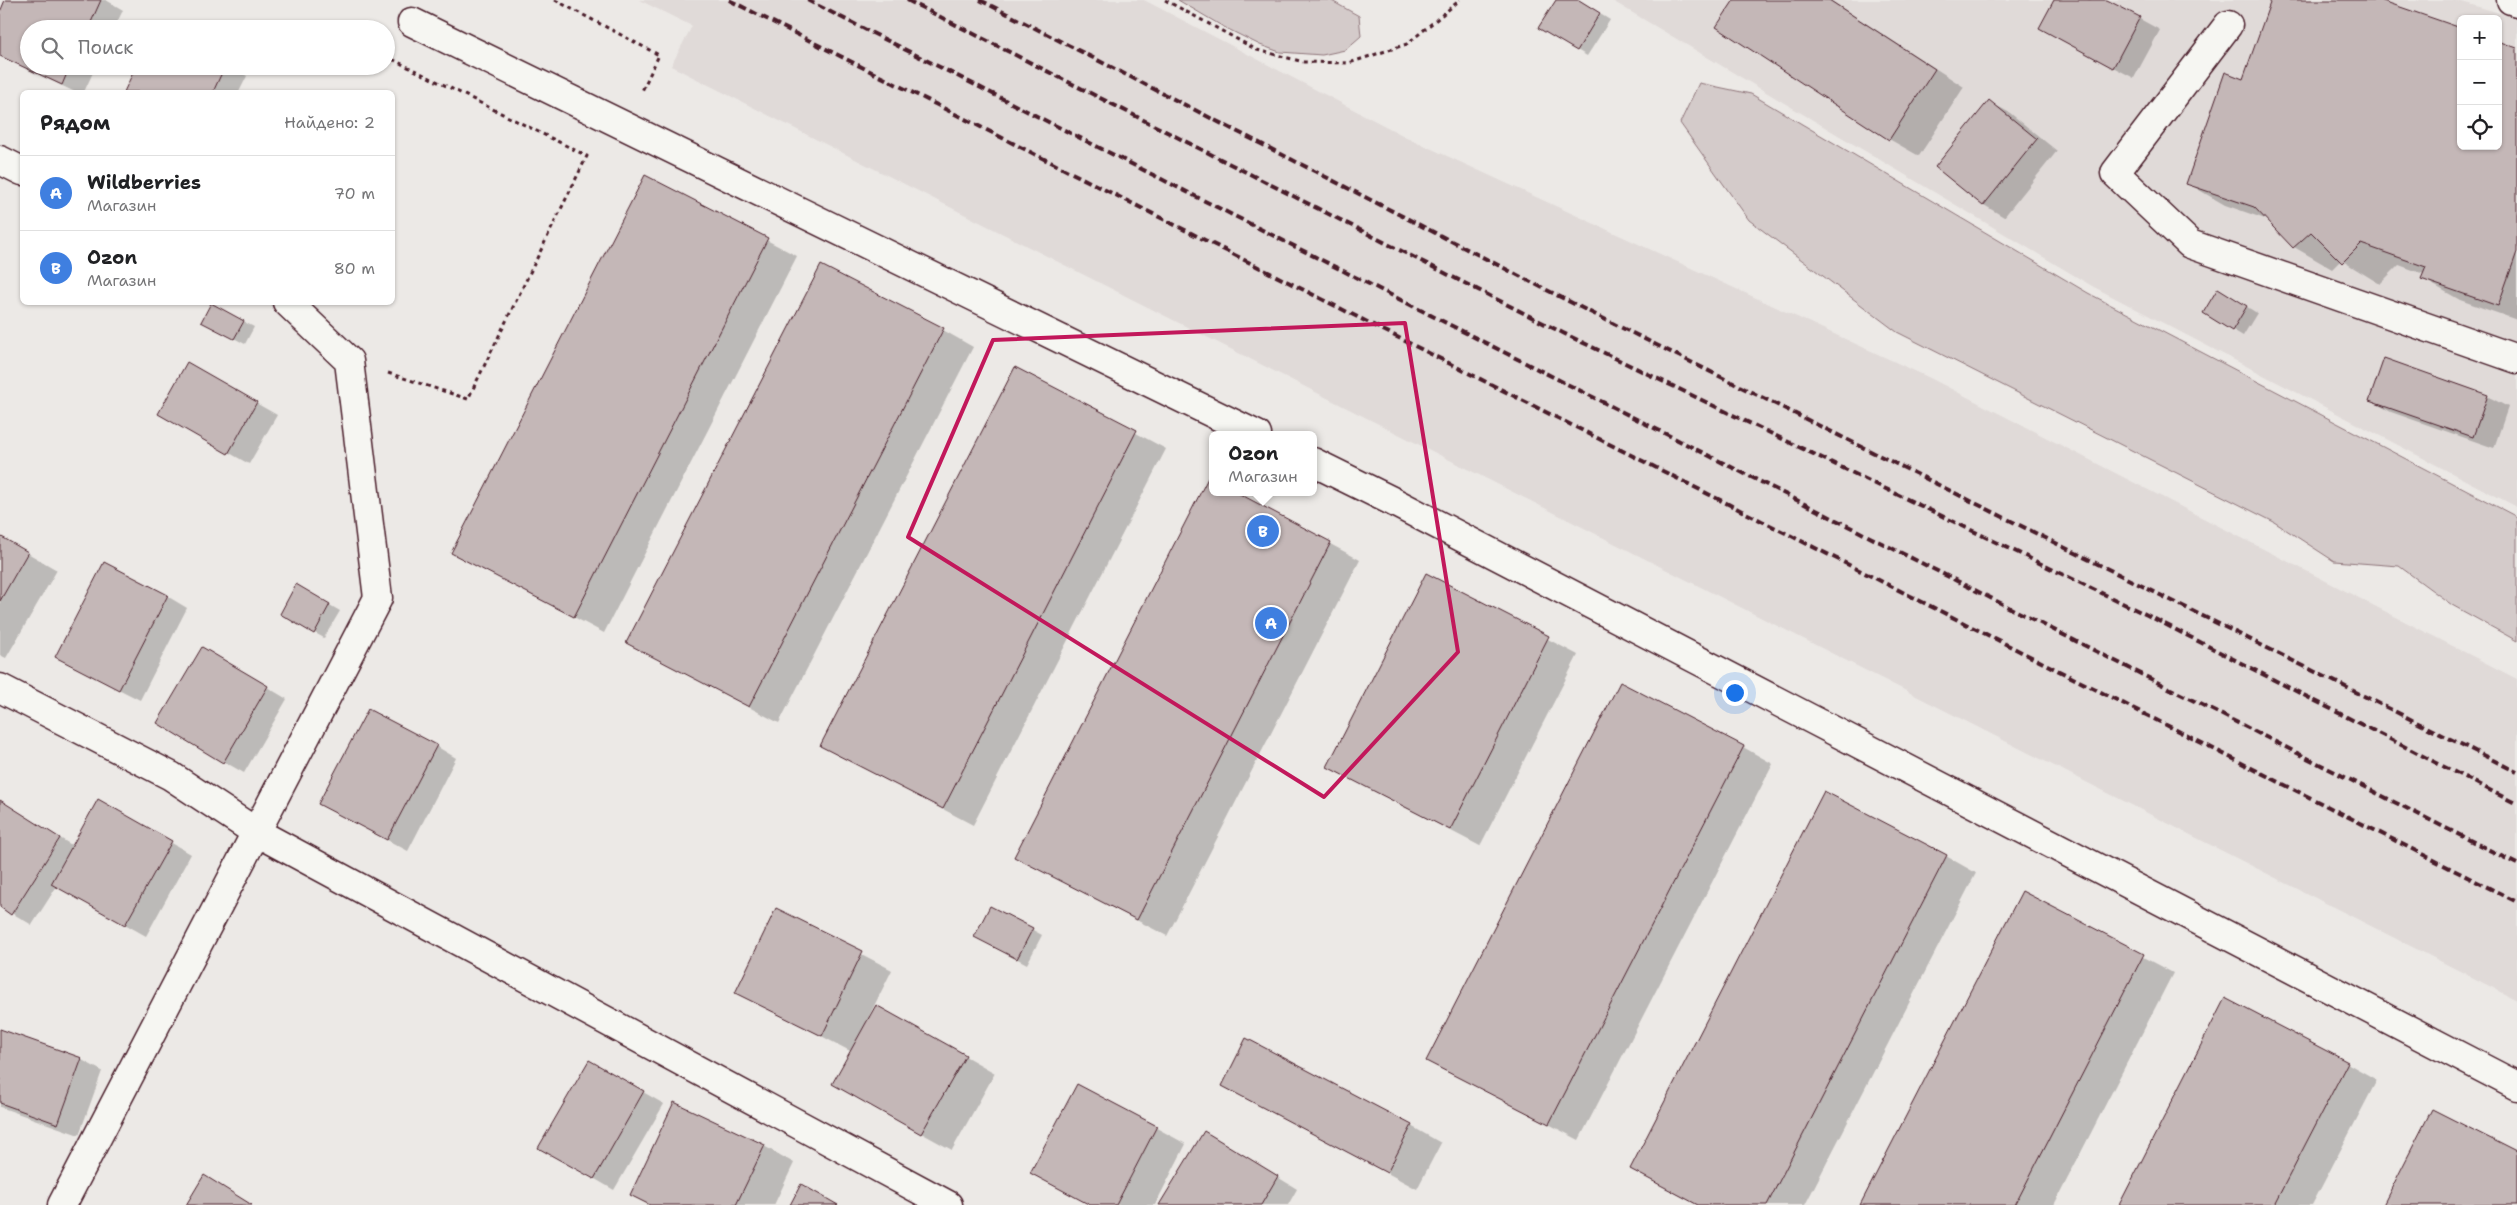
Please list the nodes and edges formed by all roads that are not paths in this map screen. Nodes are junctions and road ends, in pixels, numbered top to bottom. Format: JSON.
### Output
{"nodes":[{"id":1,"x":2511,"y":0,"type":"edge"},
{"id":2,"x":2517,"y":2,"type":"edge"},
{"id":3,"x":412,"y":22,"type":"dead end"},
{"id":4,"x":2228,"y":25,"type":"dead end"},
{"id":5,"x":0,"y":160,"type":"edge"},
{"id":6,"x":20,"y":170,"type":"edge"},
{"id":7,"x":290,"y":305,"type":"edge"},
{"id":8,"x":2517,"y":359,"type":"edge"},
{"id":9,"x":1249,"y":431,"type":"edge"},
{"id":10,"x":1317,"y":464,"type":"edge"},
{"id":11,"x":0,"y":688,"type":"edge"},
{"id":12,"x":256,"y":832,"type":"junction"},
{"id":13,"x":2517,"y":1086,"type":"edge"},
{"id":14,"x":62,"y":1205,"type":"edge"},
{"id":15,"x":948,"y":1205,"type":"edge"}],
"edges":[{"from":1,"to":2,"type":"street"},
{"from":3,"to":9,"type":"street"},
{"from":4,"to":8,"type":"street"},
{"from":5,"to":6,"type":"street"},
{"from":7,"to":12,"type":"street"},
{"from":10,"to":13,"type":"street"},
{"from":11,"to":12,"type":"street"},
{"from":12,"to":14,"type":"street"},
{"from":12,"to":15,"type":"street"}]}
